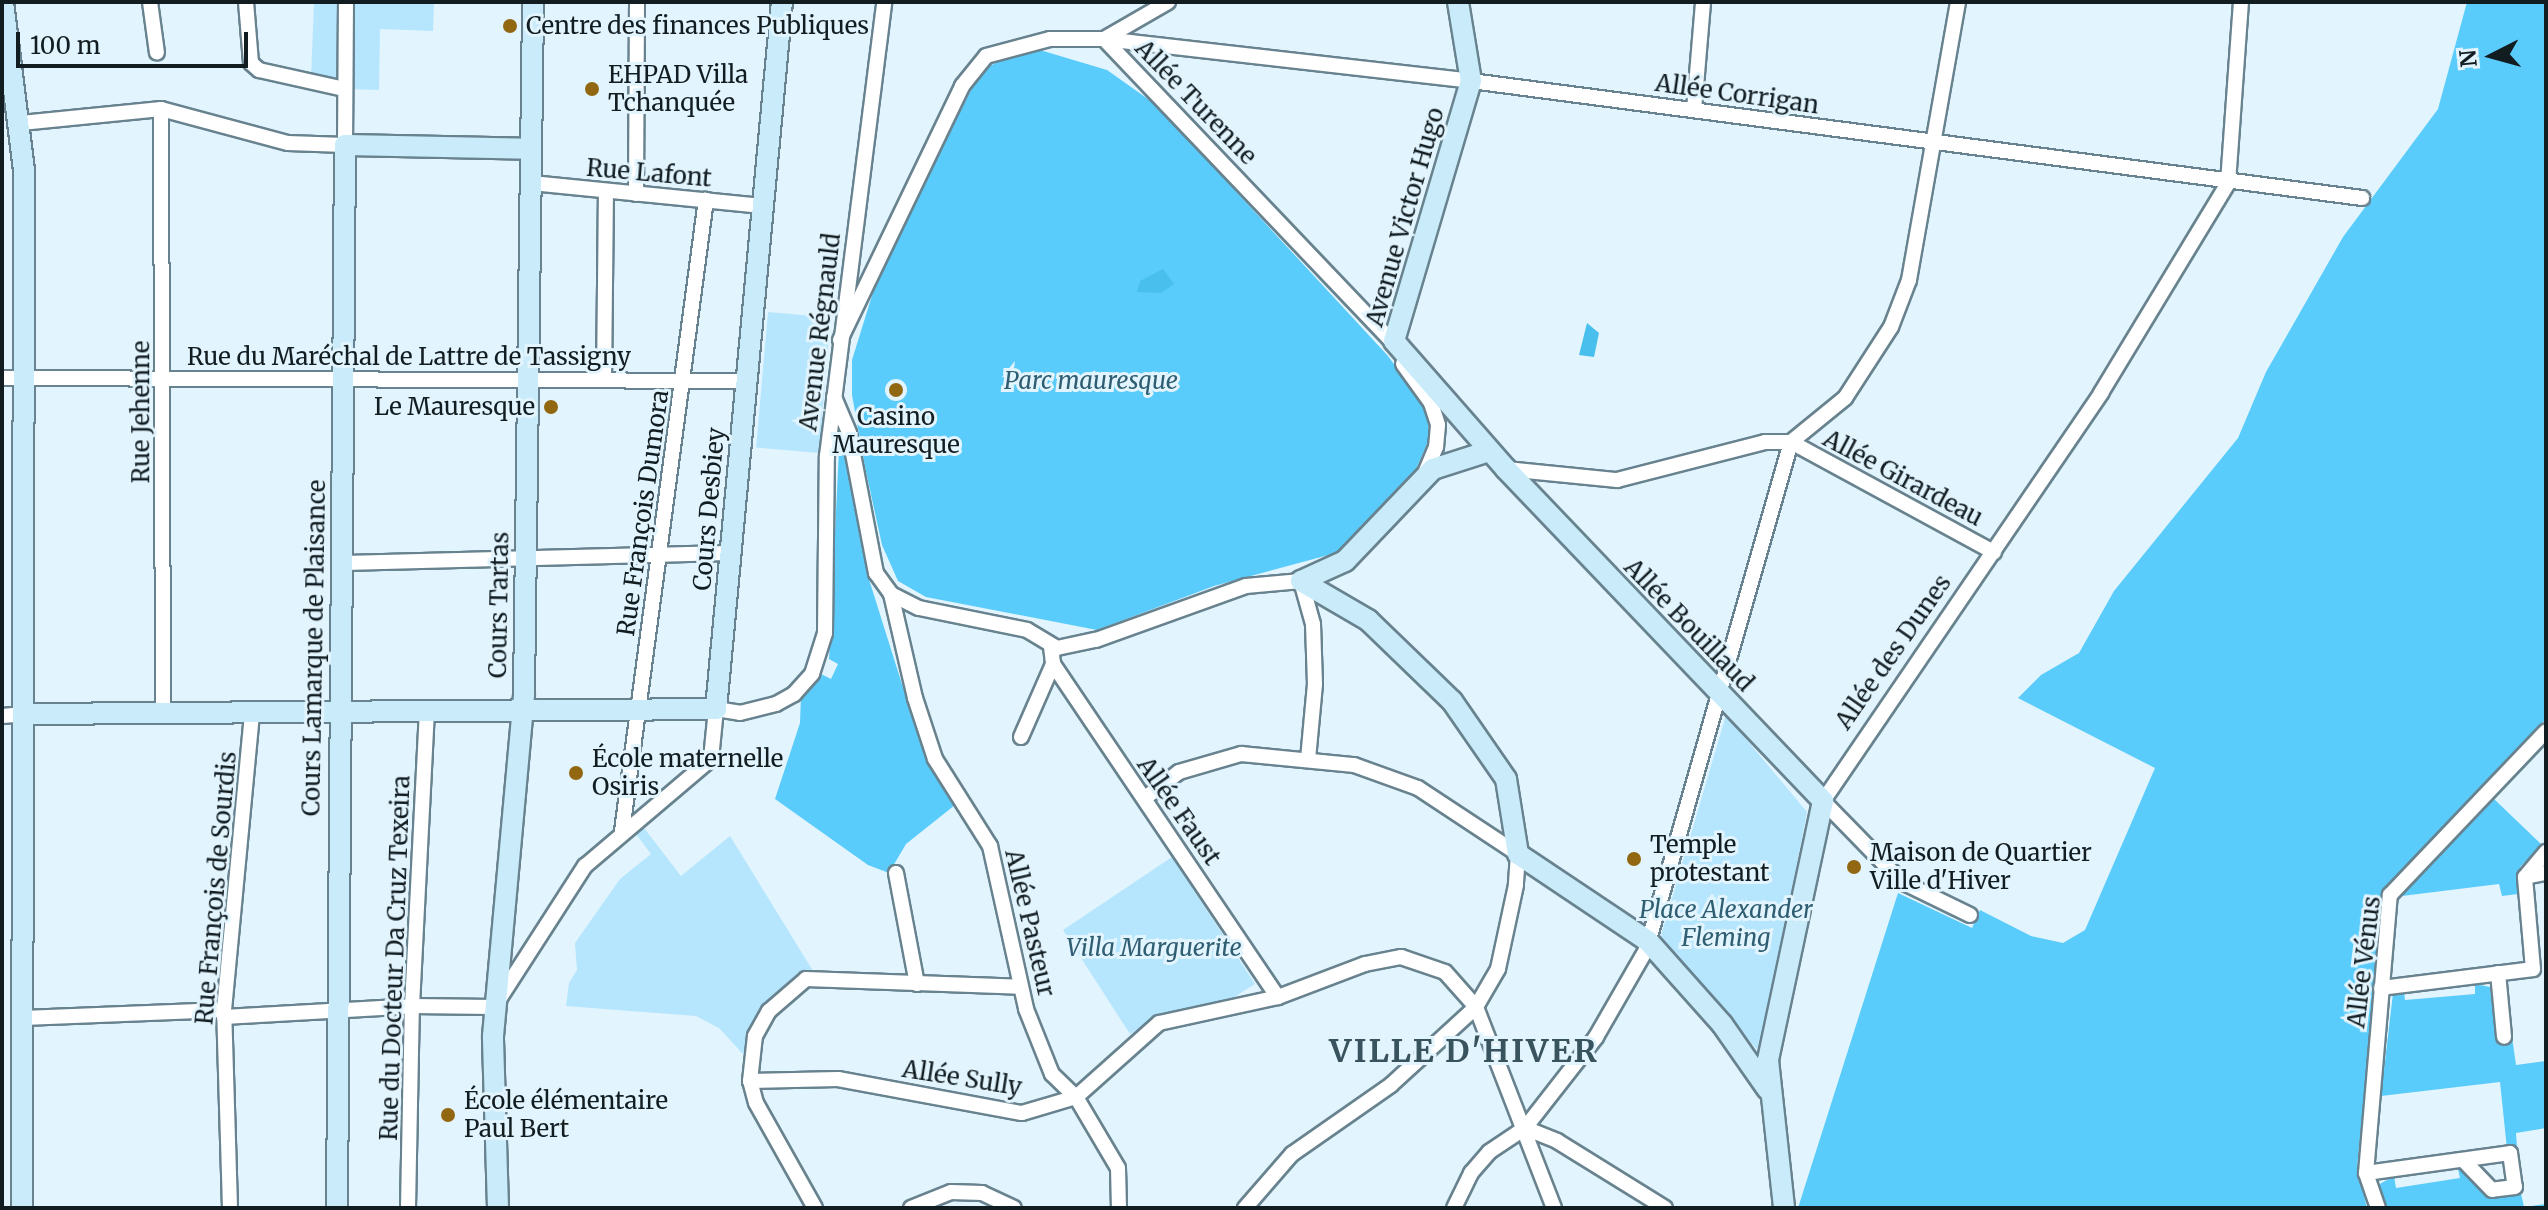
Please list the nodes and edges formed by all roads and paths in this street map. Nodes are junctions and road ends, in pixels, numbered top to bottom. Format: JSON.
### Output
{"nodes":[{"id":1,"x":3,"y":2,"type":"edge"},
{"id":2,"x":150,"y":2,"type":"edge"},
{"id":3,"x":246,"y":2,"type":"edge"},
{"id":4,"x":346,"y":2,"type":"edge"},
{"id":5,"x":533,"y":2,"type":"edge"},
{"id":6,"x":637,"y":2,"type":"edge"},
{"id":7,"x":782,"y":2,"type":"edge"},
{"id":8,"x":884,"y":2,"type":"edge"},
{"id":9,"x":1168,"y":2,"type":"edge"},
{"id":10,"x":1458,"y":2,"type":"edge"},
{"id":11,"x":1703,"y":2,"type":"edge"},
{"id":12,"x":1958,"y":2,"type":"edge"},
{"id":13,"x":2241,"y":2,"type":"edge"},
{"id":14,"x":1104,"y":39,"type":"junction"},
{"id":15,"x":157,"y":53,"type":"dead end"},
{"id":16,"x":1471,"y":81,"type":"junction"},
{"id":17,"x":345,"y":89,"type":"junction"},
{"id":18,"x":161,"y":109,"type":"junction"},
{"id":19,"x":1694,"y":110,"type":"junction"},
{"id":20,"x":21,"y":123,"type":"junction"},
{"id":21,"x":345,"y":145,"type":"junction"},
{"id":22,"x":1933,"y":145,"type":"junction"},
{"id":23,"x":531,"y":149,"type":"junction"},
{"id":24,"x":531,"y":183,"type":"junction"},
{"id":25,"x":2228,"y":183,"type":"junction"},
{"id":26,"x":606,"y":191,"type":"junction"},
{"id":27,"x":636,"y":194,"type":"junction"},
{"id":28,"x":2362,"y":198,"type":"dead end"},
{"id":29,"x":706,"y":200,"type":"junction"},
{"id":30,"x":763,"y":206,"type":"junction"},
{"id":31,"x":840,"y":340,"type":"junction"},
{"id":32,"x":1394,"y":341,"type":"junction"},
{"id":33,"x":12,"y":378,"type":"edge"},
{"id":34,"x":162,"y":378,"type":"junction"},
{"id":35,"x":342,"y":379,"type":"junction"},
{"id":36,"x":530,"y":380,"type":"junction"},
{"id":37,"x":604,"y":380,"type":"junction"},
{"id":38,"x":682,"y":381,"type":"junction"},
{"id":39,"x":747,"y":381,"type":"junction"},
{"id":40,"x":834,"y":396,"type":"junction"},
{"id":41,"x":1462,"y":421,"type":"junction"},
{"id":42,"x":1438,"y":425,"type":"junction"},
{"id":43,"x":1791,"y":442,"type":"junction"},
{"id":44,"x":1489,"y":451,"type":"junction"},
{"id":45,"x":1506,"y":469,"type":"junction"},
{"id":46,"x":1421,"y":482,"type":"junction"},
{"id":47,"x":1994,"y":552,"type":"junction"},
{"id":48,"x":730,"y":553,"type":"junction"},
{"id":49,"x":661,"y":554,"type":"junction"},
{"id":50,"x":525,"y":559,"type":"junction"},
{"id":51,"x":342,"y":563,"type":"junction"},
{"id":52,"x":1301,"y":581,"type":"junction"},
{"id":53,"x":891,"y":594,"type":"junction"},
{"id":54,"x":1051,"y":647,"type":"junction"},
{"id":55,"x":1053,"y":664,"type":"junction"},
{"id":56,"x":1717,"y":693,"type":"junction"},
{"id":57,"x":637,"y":708,"type":"junction"},
{"id":58,"x":716,"y":709,"type":"junction"},
{"id":59,"x":427,"y":710,"type":"junction"},
{"id":60,"x":524,"y":711,"type":"junction"},
{"id":61,"x":339,"y":713,"type":"junction"},
{"id":62,"x":24,"y":714,"type":"junction"},
{"id":63,"x":2,"y":716,"type":"edge"},
{"id":64,"x":163,"y":716,"type":"junction"},
{"id":65,"x":252,"y":716,"type":"junction"},
{"id":66,"x":2546,"y":731,"type":"edge"},
{"id":67,"x":1021,"y":737,"type":"dead end"},
{"id":68,"x":1308,"y":760,"type":"junction"},
{"id":69,"x":1145,"y":798,"type":"junction"},
{"id":70,"x":1823,"y":801,"type":"junction"},
{"id":71,"x":622,"y":831,"type":"junction"},
{"id":72,"x":2546,"y":852,"type":"edge"},
{"id":73,"x":1518,"y":854,"type":"junction"},
{"id":74,"x":896,"y":873,"type":"dead end"},
{"id":75,"x":2546,"y":873,"type":"edge"},
{"id":76,"x":2525,"y":877,"type":"junction"},
{"id":77,"x":1970,"y":915,"type":"dead end"},
{"id":78,"x":1648,"y":941,"type":"junction"},
{"id":79,"x":501,"y":942,"type":"junction"},
{"id":80,"x":532,"y":948,"type":"junction"},
{"id":81,"x":2539,"y":968,"type":"edge"},
{"id":82,"x":2498,"y":973,"type":"junction"},
{"id":83,"x":917,"y":984,"type":"junction"},
{"id":84,"x":1020,"y":987,"type":"junction"},
{"id":85,"x":2381,"y":988,"type":"junction"},
{"id":86,"x":1278,"y":997,"type":"junction"},
{"id":87,"x":412,"y":1006,"type":"junction"},
{"id":88,"x":494,"y":1007,"type":"junction"},
{"id":89,"x":1476,"y":1007,"type":"junction"},
{"id":90,"x":337,"y":1011,"type":"junction"},
{"id":91,"x":224,"y":1014,"type":"junction"},
{"id":92,"x":23,"y":1018,"type":"junction"},
{"id":93,"x":2504,"y":1037,"type":"dead end"},
{"id":94,"x":750,"y":1081,"type":"junction"},
{"id":95,"x":1768,"y":1090,"type":"junction"},
{"id":96,"x":1076,"y":1097,"type":"junction"},
{"id":97,"x":1525,"y":1128,"type":"junction"},
{"id":98,"x":2464,"y":1161,"type":"dead end"},
{"id":99,"x":2366,"y":1173,"type":"junction"},
{"id":100,"x":914,"y":1207,"type":"edge"},
{"id":101,"x":22,"y":1208,"type":"edge"},
{"id":102,"x":230,"y":1208,"type":"edge"},
{"id":103,"x":337,"y":1208,"type":"edge"},
{"id":104,"x":408,"y":1208,"type":"edge"},
{"id":105,"x":498,"y":1208,"type":"edge"},
{"id":106,"x":815,"y":1208,"type":"edge"},
{"id":107,"x":1014,"y":1208,"type":"edge"},
{"id":108,"x":1119,"y":1208,"type":"edge"},
{"id":109,"x":1245,"y":1208,"type":"edge"},
{"id":110,"x":1454,"y":1208,"type":"edge"},
{"id":111,"x":1554,"y":1208,"type":"edge"},
{"id":112,"x":1665,"y":1208,"type":"edge"},
{"id":113,"x":1784,"y":1208,"type":"edge"},
{"id":114,"x":2378,"y":1208,"type":"edge"}],
"edges":[{"from":1,"to":20,"type":"street"},
{"from":2,"to":15,"type":"street"},
{"from":3,"to":17,"type":"street"},
{"from":4,"to":17,"type":"street","name":"Cours Lamarque de Plaisance"},
{"from":5,"to":23,"type":"street","name":"Cours Tartas"},
{"from":6,"to":27,"type":"street"},
{"from":7,"to":30,"type":"street","name":"Cours Desbiey"},
{"from":8,"to":31,"type":"street","name":"Avenue Régnauld"},
{"from":9,"to":14,"type":"street"},
{"from":10,"to":16,"type":"street","name":"Avenue Victor Hugo"},
{"from":11,"to":19,"type":"street"},
{"from":12,"to":22,"type":"street"},
{"from":13,"to":25,"type":"street"},
{"from":14,"to":16,"type":"street","name":"Allée Corrigan"},
{"from":14,"to":31,"type":"street","name":"Allée Turenne"},
{"from":14,"to":32,"type":"street","name":"Allée Turenne"},
{"from":16,"to":19,"type":"street","name":"Allée Corrigan"},
{"from":16,"to":32,"type":"street","name":"Avenue Victor Hugo"},
{"from":17,"to":21,"type":"street","name":"Cours Lamarque de Plaisance"},
{"from":18,"to":20,"type":"street"},
{"from":18,"to":21,"type":"street"},
{"from":18,"to":34,"type":"street","name":"Rue Jehenne"},
{"from":19,"to":22,"type":"street","name":"Allée Corrigan"},
{"from":20,"to":33,"type":"street"},
{"from":21,"to":23,"type":"street"},
{"from":21,"to":35,"type":"street","name":"Cours Lamarque de Plaisance"},
{"from":22,"to":25,"type":"street","name":"Allée Corrigan"},
{"from":22,"to":43,"type":"street"},
{"from":23,"to":24,"type":"street","name":"Cours Tartas"},
{"from":24,"to":26,"type":"street","name":"Rue Lafont"},
{"from":24,"to":36,"type":"street","name":"Cours Tartas"},
{"from":25,"to":28,"type":"street","name":"Allée Corrigan"},
{"from":25,"to":47,"type":"street","name":"Allée des Dunes"},
{"from":26,"to":27,"type":"street","name":"Rue Lafont"},
{"from":26,"to":37,"type":"street"},
{"from":27,"to":29,"type":"street","name":"Rue Lafont"},
{"from":29,"to":30,"type":"street","name":"Rue Lafont"},
{"from":29,"to":38,"type":"street","name":"Rue François Dumora"},
{"from":30,"to":39,"type":"street","name":"Cours Desbiey"},
{"from":31,"to":40,"type":"street","name":"Avenue Régnauld"},
{"from":32,"to":41,"type":"street","name":"Allée Bouillaud"},
{"from":32,"to":42,"type":"street","name":"Avenue Victor Hugo"},
{"from":33,"to":34,"type":"street","name":"Rue du Maréchal de Lattre de Tassigny"},
{"from":33,"to":62,"type":"street"},
{"from":34,"to":35,"type":"street","name":"Rue du Maréchal de Lattre de Tassigny"},
{"from":34,"to":64,"type":"street","name":"Rue Jehenne"},
{"from":35,"to":36,"type":"street","name":"Rue du Maréchal de Lattre de Tassigny"},
{"from":35,"to":51,"type":"street","name":"Cours Lamarque de Plaisance"},
{"from":36,"to":37,"type":"street","name":"Rue du Maréchal de Lattre de Tassigny"},
{"from":36,"to":50,"type":"street","name":"Cours Tartas"},
{"from":37,"to":38,"type":"street","name":"Rue du Maréchal de Lattre de Tassigny"},
{"from":38,"to":39,"type":"street","name":"Rue du Maréchal de Lattre de Tassigny"},
{"from":38,"to":49,"type":"street","name":"Rue François Dumora"},
{"from":39,"to":48,"type":"street","name":"Cours Desbiey"},
{"from":40,"to":53,"type":"street","name":"Allée Pasteur"},
{"from":40,"to":58,"type":"street","name":"Avenue Régnauld"},
{"from":41,"to":42,"type":"street"},
{"from":41,"to":44,"type":"street","name":"Allée Bouillaud"},
{"from":42,"to":46,"type":"street"},
{"from":43,"to":45,"type":"street"},
{"from":43,"to":47,"type":"street","name":"Allée Girardeau"},
{"from":43,"to":56,"type":"street"},
{"from":44,"to":45,"type":"street","name":"Allée Bouillaud"},
{"from":44,"to":46,"type":"street"},
{"from":45,"to":56,"type":"street","name":"Allée Bouillaud"},
{"from":46,"to":52,"type":"street"},
{"from":47,"to":70,"type":"street","name":"Allée des Dunes"},
{"from":48,"to":49,"type":"street"},
{"from":48,"to":58,"type":"street","name":"Cours Desbiey"},
{"from":49,"to":50,"type":"street"},
{"from":49,"to":57,"type":"street","name":"Rue François Dumora"},
{"from":50,"to":51,"type":"street"},
{"from":50,"to":60,"type":"street","name":"Cours Tartas"},
{"from":51,"to":61,"type":"street","name":"Cours Lamarque de Plaisance"},
{"from":52,"to":54,"type":"street"},
{"from":52,"to":68,"type":"street"},
{"from":52,"to":73,"type":"street"},
{"from":53,"to":54,"type":"street"},
{"from":53,"to":84,"type":"street","name":"Allée Pasteur"},
{"from":54,"to":55,"type":"street","name":"Allée Faust"},
{"from":55,"to":67,"type":"street"},
{"from":55,"to":69,"type":"street","name":"Allée Faust"},
{"from":56,"to":70,"type":"street","name":"Allée Bouillaud"},
{"from":56,"to":78,"type":"street"},
{"from":57,"to":58,"type":"street"},
{"from":57,"to":60,"type":"street"},
{"from":57,"to":71,"type":"street","name":"Rue François Dumora"},
{"from":58,"to":71,"type":"street","name":"Cours Desbiey"},
{"from":59,"to":60,"type":"street"},
{"from":59,"to":61,"type":"street"},
{"from":59,"to":87,"type":"street","name":"Rue du Docteur Da Cruz Texeira"},
{"from":60,"to":79,"type":"street","name":"Cours Tartas"},
{"from":61,"to":65,"type":"street"},
{"from":61,"to":90,"type":"street","name":"Cours Lamarque de Plaisance"},
{"from":62,"to":63,"type":"street"},
{"from":62,"to":64,"type":"street"},
{"from":62,"to":92,"type":"street"},
{"from":64,"to":65,"type":"street"},
{"from":65,"to":91,"type":"street","name":"Rue François de Sourdis"},
{"from":66,"to":85,"type":"street","name":"Allée Vénus"},
{"from":68,"to":69,"type":"street"},
{"from":68,"to":73,"type":"street"},
{"from":69,"to":86,"type":"street","name":"Allée Faust"},
{"from":70,"to":77,"type":"street","name":"Allée Bouillaud"},
{"from":70,"to":95,"type":"street","name":"Allée des Dunes"},
{"from":71,"to":80,"type":"street","name":"Cours Desbiey"},
{"from":72,"to":76,"type":"street"},
{"from":73,"to":78,"type":"street"},
{"from":73,"to":89,"type":"street"},
{"from":74,"to":83,"type":"street"},
{"from":75,"to":76,"type":"street"},
{"from":76,"to":81,"type":"street"},
{"from":78,"to":95,"type":"street"},
{"from":78,"to":97,"type":"street"},
{"from":79,"to":80,"type":"street"},
{"from":79,"to":88,"type":"street","name":"Cours Tartas"},
{"from":80,"to":88,"type":"street","name":"Cours Desbiey"},
{"from":81,"to":82,"type":"street"},
{"from":82,"to":85,"type":"street"},
{"from":82,"to":93,"type":"street"},
{"from":83,"to":84,"type":"street"},
{"from":83,"to":94,"type":"street"},
{"from":84,"to":96,"type":"street","name":"Allée Pasteur"},
{"from":85,"to":99,"type":"street","name":"Allée Vénus"},
{"from":86,"to":89,"type":"street","name":"Allée Sully"},
{"from":86,"to":96,"type":"street","name":"Allée Sully"},
{"from":87,"to":88,"type":"street"},
{"from":87,"to":90,"type":"street"},
{"from":87,"to":104,"type":"street","name":"Rue du Docteur Da Cruz Texeira"},
{"from":88,"to":105,"type":"street","name":"Cours Tartas"},
{"from":89,"to":97,"type":"street","name":"Allée Sully"},
{"from":89,"to":109,"type":"street"},
{"from":90,"to":91,"type":"street"},
{"from":90,"to":103,"type":"street","name":"Cours Lamarque de Plaisance"},
{"from":91,"to":92,"type":"street"},
{"from":91,"to":102,"type":"street","name":"Rue François de Sourdis"},
{"from":92,"to":101,"type":"street"},
{"from":94,"to":96,"type":"street","name":"Allée Sully"},
{"from":94,"to":106,"type":"street"},
{"from":95,"to":113,"type":"street","name":"Allée des Dunes"},
{"from":96,"to":108,"type":"street","name":"Allée Pasteur"},
{"from":97,"to":110,"type":"street"},
{"from":97,"to":111,"type":"street","name":"Allée Sully"},
{"from":97,"to":112,"type":"street"},
{"from":98,"to":99,"type":"street"},
{"from":99,"to":114,"type":"street","name":"Allée Vénus"},
{"from":100,"to":107,"type":"street"}]}
